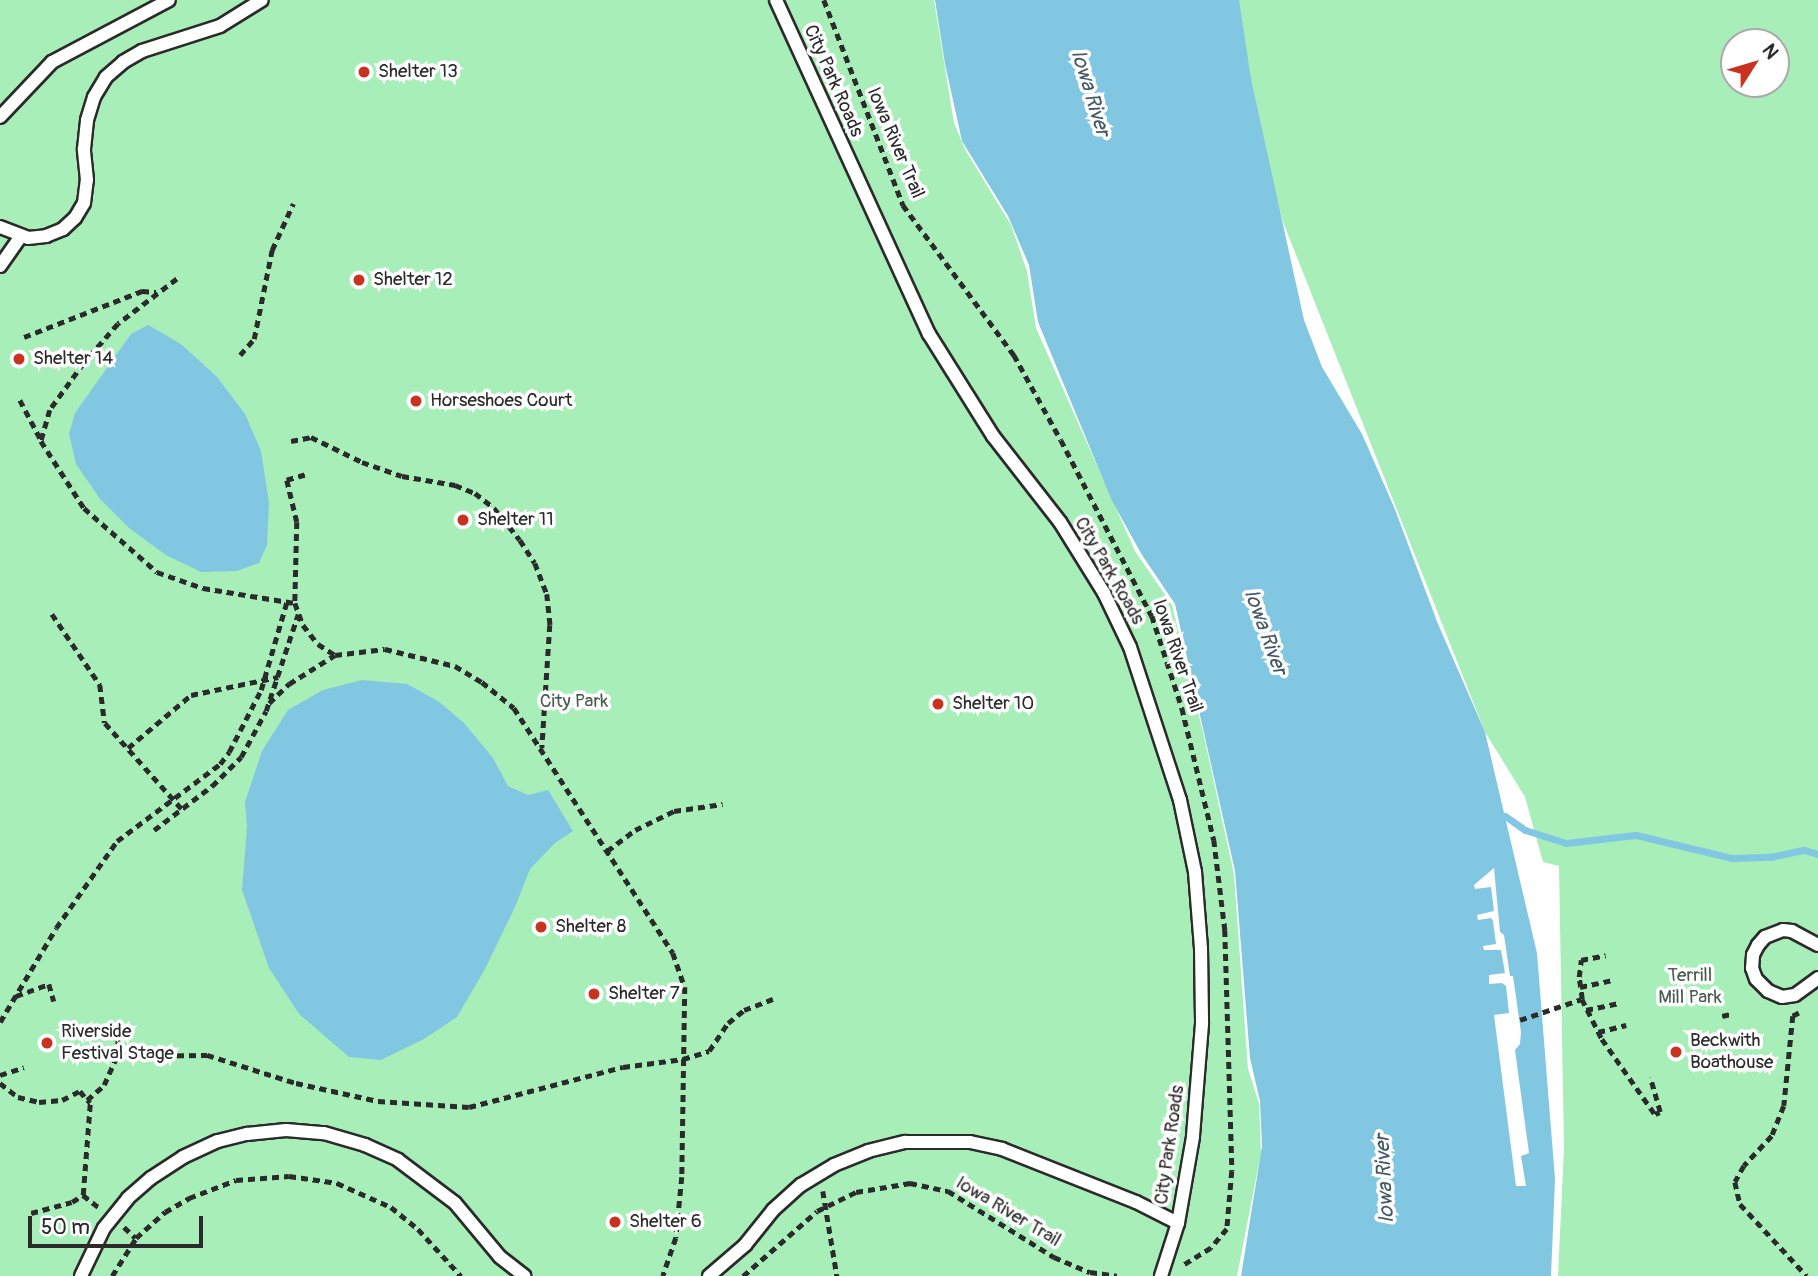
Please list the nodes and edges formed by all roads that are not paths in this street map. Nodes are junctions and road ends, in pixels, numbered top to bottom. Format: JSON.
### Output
{"nodes":[{"id":1,"x":170,"y":0,"type":"edge"},
{"id":2,"x":262,"y":0,"type":"edge"},
{"id":3,"x":776,"y":0,"type":"edge"},
{"id":4,"x":0,"y":117,"type":"edge"},
{"id":5,"x":0,"y":227,"type":"edge"},
{"id":6,"x":21,"y":236,"type":"junction"},
{"id":7,"x":0,"y":266,"type":"edge"},
{"id":8,"x":1818,"y":945,"type":"edge"},
{"id":9,"x":1818,"y":978,"type":"edge"},
{"id":10,"x":1178,"y":1223,"type":"junction"},
{"id":11,"x":81,"y":1276,"type":"edge"},
{"id":12,"x":524,"y":1276,"type":"edge"},
{"id":13,"x":709,"y":1276,"type":"edge"},
{"id":14,"x":1161,"y":1276,"type":"edge"}],
"edges":[{"from":1,"to":4,"type":"lane"},
{"from":2,"to":6,"type":"lane"},
{"from":3,"to":10,"type":"lane","name":"City Park Roads"},
{"from":5,"to":6,"type":"lane"},
{"from":6,"to":7,"type":"lane"},
{"from":8,"to":9,"type":"lane"},
{"from":10,"to":13,"type":"lane","name":"City Park Roads"},
{"from":10,"to":14,"type":"lane","name":"City Park Roads"},
{"from":11,"to":12,"type":"lane"}]}
